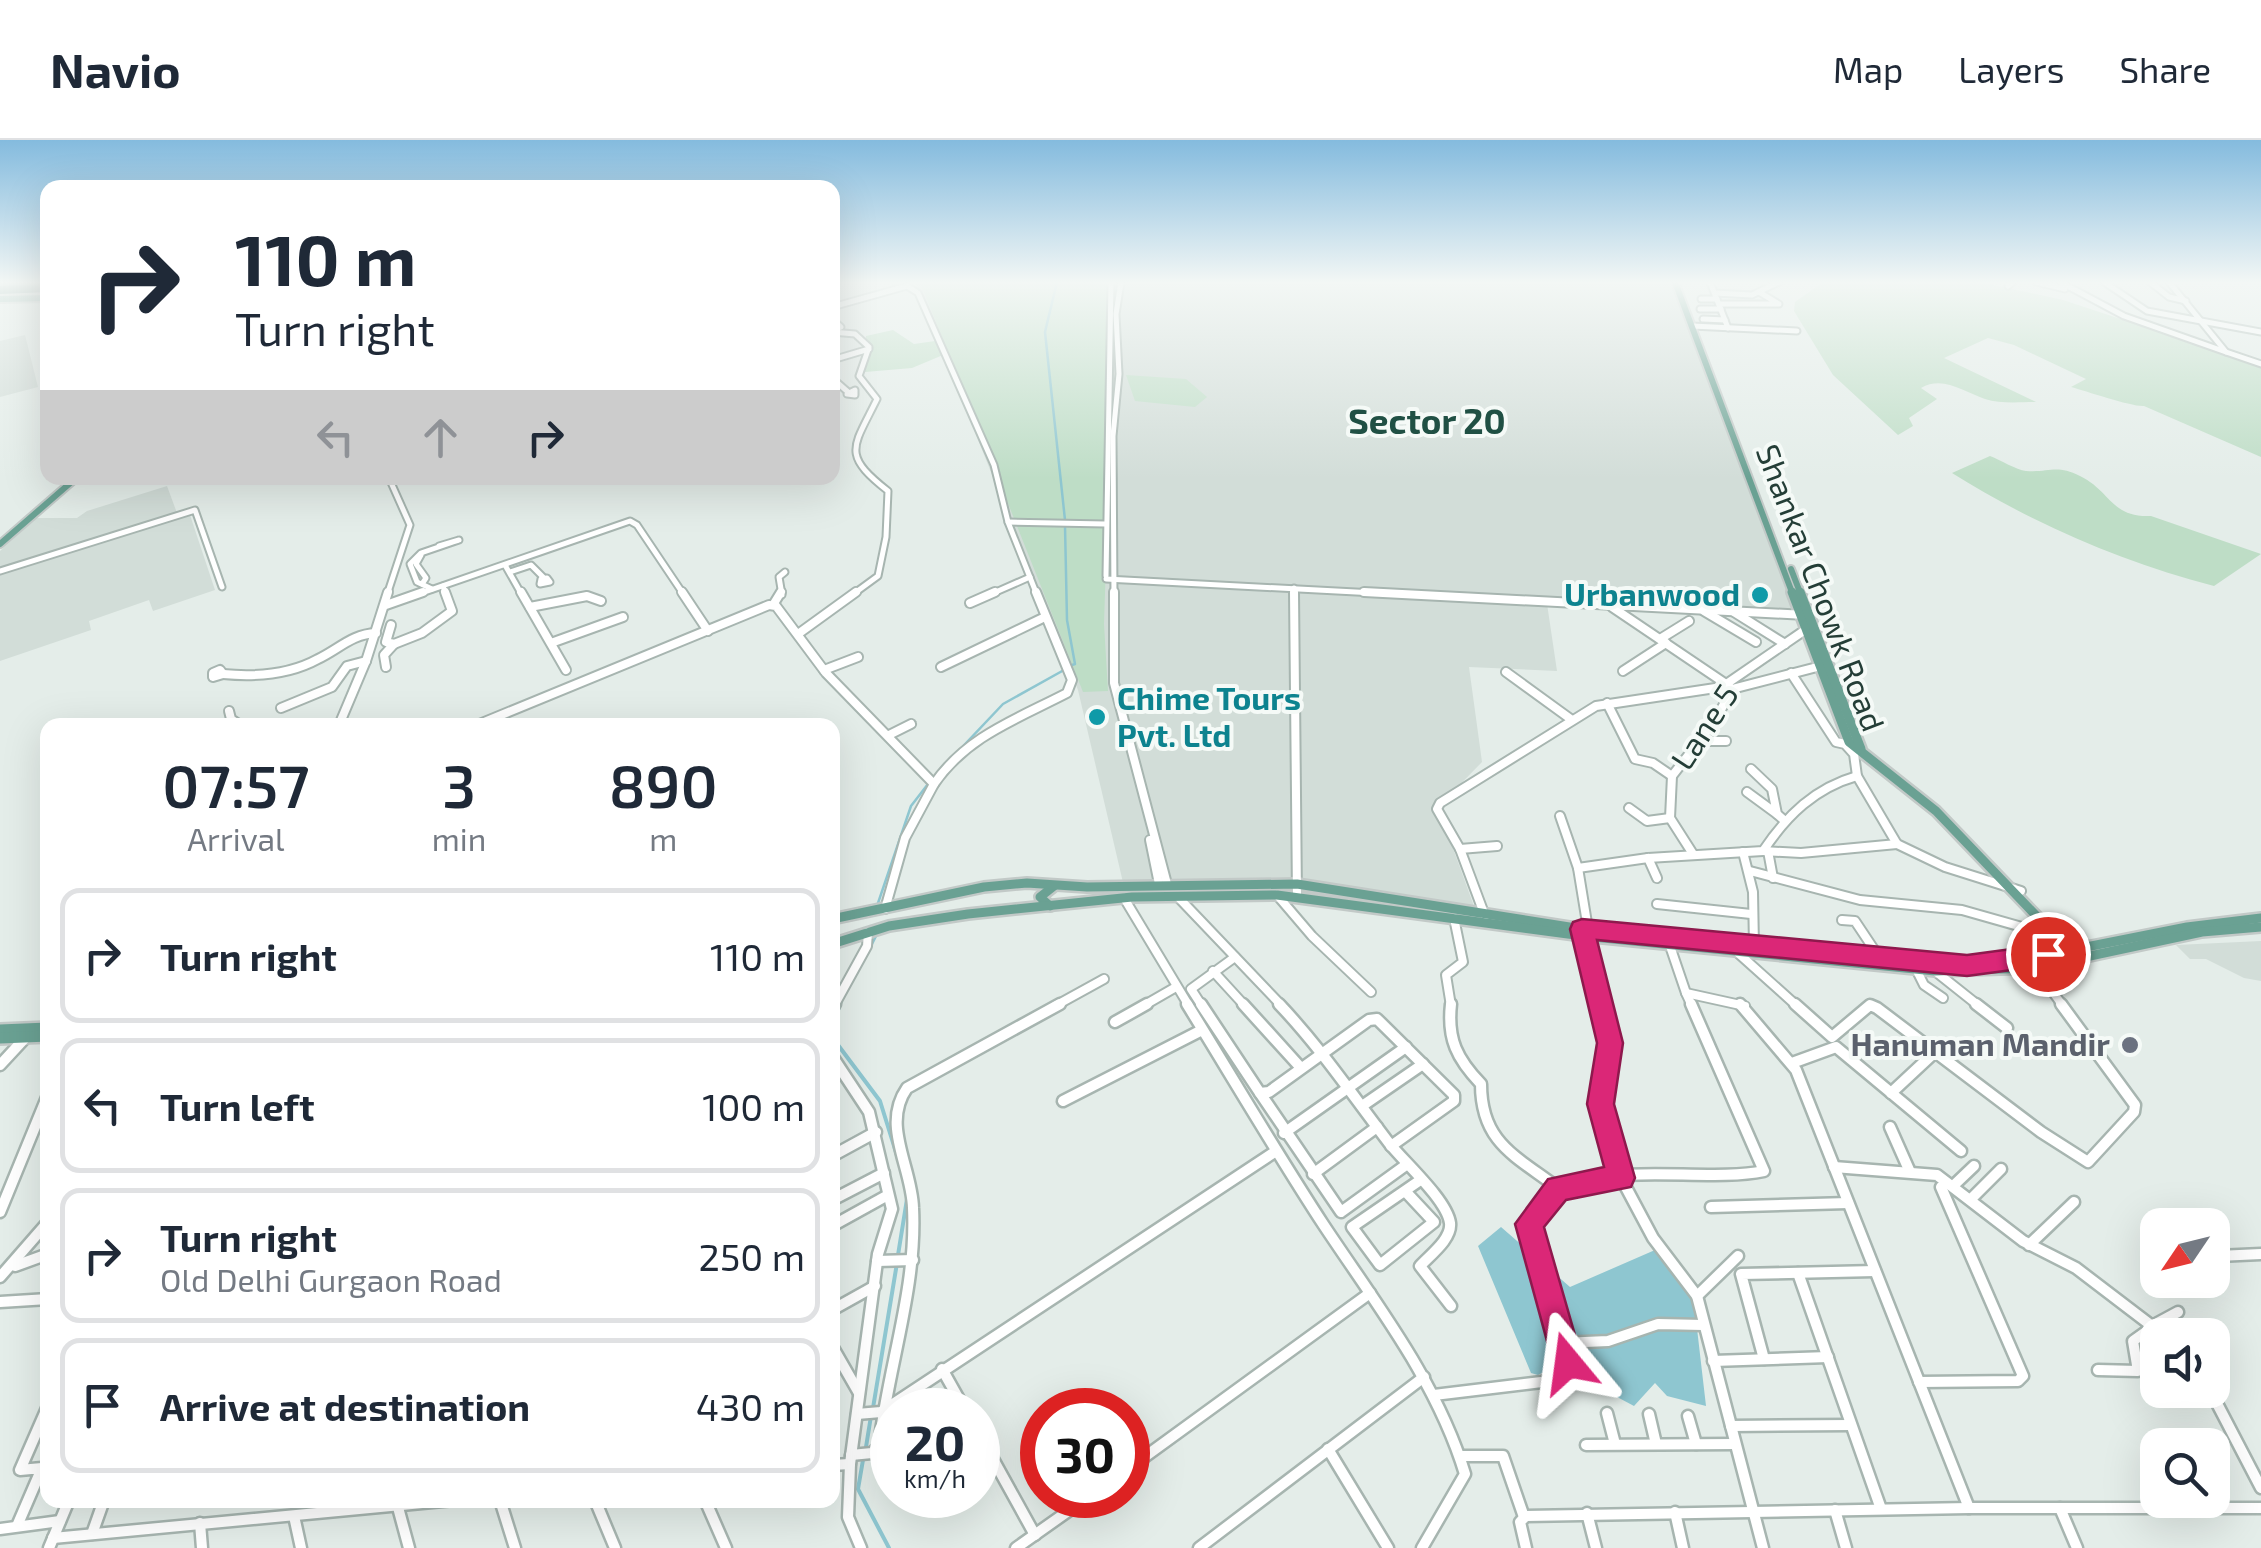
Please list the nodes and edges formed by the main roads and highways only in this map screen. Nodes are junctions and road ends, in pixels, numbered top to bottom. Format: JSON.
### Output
{"nodes":[{"id":1,"x":1701,"y":348,"type":"edge"},
{"id":2,"x":68,"y":485,"type":"edge"},
{"id":3,"x":2,"y":540,"type":"edge"},
{"id":4,"x":1805,"y":615,"type":"junction"},
{"id":5,"x":1061,"y":884,"type":"junction"},
{"id":6,"x":1297,"y":890,"type":"junction"},
{"id":7,"x":2018,"y":891,"type":"junction"},
{"id":8,"x":1050,"y":906,"type":"junction"},
{"id":9,"x":840,"y":917,"type":"edge"},
{"id":10,"x":1485,"y":918,"type":"junction"},
{"id":11,"x":2261,"y":918,"type":"edge"},
{"id":12,"x":2219,"y":926,"type":"junction"},
{"id":13,"x":2261,"y":928,"type":"edge"},
{"id":14,"x":1584,"y":932,"type":"junction"},
{"id":15,"x":840,"y":941,"type":"edge"},
{"id":16,"x":1754,"y":951,"type":"junction"},
{"id":17,"x":2076,"y":954,"type":"junction"},
{"id":18,"x":1880,"y":962,"type":"junction"},
{"id":19,"x":2031,"y":964,"type":"junction"},
{"id":20,"x":40,"y":1028,"type":"edge"},
{"id":21,"x":0,"y":1030,"type":"edge"},
{"id":22,"x":40,"y":1036,"type":"edge"},
{"id":23,"x":0,"y":1038,"type":"edge"}],
"edges":[{"from":1,"to":4,"type":"main road","name":"Shankar Chowk Road"},
{"from":2,"to":3,"type":"main road"},
{"from":4,"to":7,"type":"main road","name":"Shankar Chowk Road"},
{"from":4,"to":7,"type":"main road","name":"Shankar Chowk Road"},
{"from":5,"to":6,"type":"main road"},
{"from":5,"to":8,"type":"main road"},
{"from":5,"to":9,"type":"main road"},
{"from":6,"to":8,"type":"main road"},
{"from":6,"to":10,"type":"main road"},
{"from":6,"to":10,"type":"main road"},
{"from":7,"to":17,"type":"main road","name":"Shankar Chowk Road"},
{"from":8,"to":15,"type":"main road"},
{"from":10,"to":14,"type":"main road"},
{"from":11,"to":12,"type":"main road"},
{"from":12,"to":13,"type":"main road"},
{"from":12,"to":17,"type":"main road"},
{"from":14,"to":16,"type":"main road"},
{"from":14,"to":16,"type":"main road"},
{"from":16,"to":18,"type":"main road"},
{"from":17,"to":19,"type":"main road"},
{"from":18,"to":19,"type":"main road"},
{"from":18,"to":19,"type":"main road"},
{"from":20,"to":21,"type":"main road"},
{"from":22,"to":23,"type":"main road"}]}
